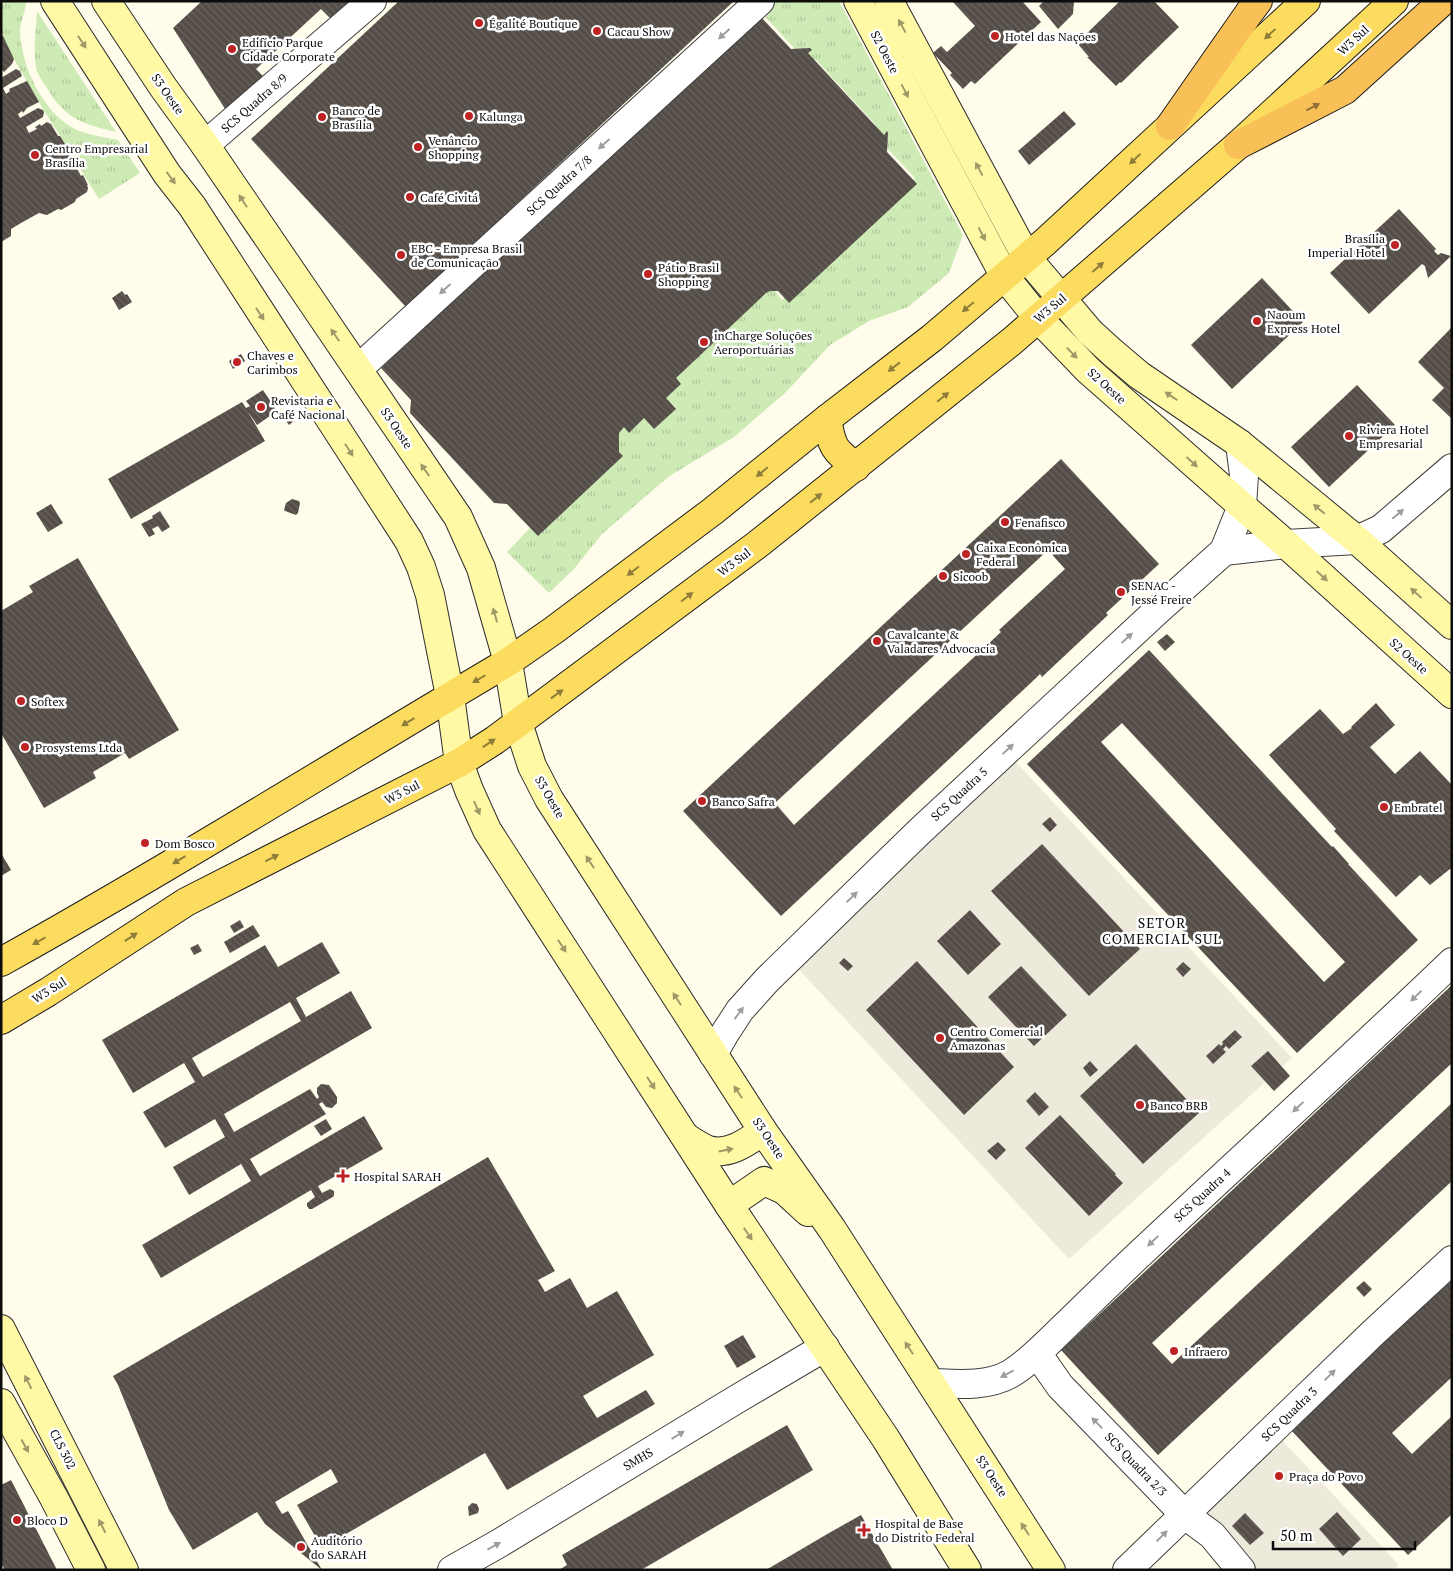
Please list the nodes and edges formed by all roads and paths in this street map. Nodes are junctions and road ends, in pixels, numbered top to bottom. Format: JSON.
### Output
{"nodes":[{"id":1,"x":55,"y":1,"type":"edge"},
{"id":2,"x":106,"y":1,"type":"edge"},
{"id":3,"x":372,"y":1,"type":"edge"},
{"id":4,"x":760,"y":1,"type":"edge"},
{"id":5,"x":858,"y":1,"type":"edge"},
{"id":6,"x":889,"y":1,"type":"edge"},
{"id":7,"x":1258,"y":1,"type":"edge"},
{"id":8,"x":1306,"y":1,"type":"edge"},
{"id":9,"x":1394,"y":1,"type":"edge"},
{"id":10,"x":1443,"y":1,"type":"edge"},
{"id":11,"x":1170,"y":126,"type":"junction"},
{"id":12,"x":205,"y":145,"type":"junction"},
{"id":13,"x":1238,"y":145,"type":"junction"},
{"id":14,"x":1027,"y":258,"type":"junction"},
{"id":15,"x":1005,"y":277,"type":"junction"},
{"id":16,"x":1061,"y":299,"type":"junction"},
{"id":17,"x":1038,"y":318,"type":"junction"},
{"id":18,"x":358,"y":369,"type":"junction"},
{"id":19,"x":827,"y":419,"type":"junction"},
{"id":20,"x":1240,"y":444,"type":"junction"},
{"id":21,"x":856,"y":467,"type":"junction"},
{"id":22,"x":1452,"y":468,"type":"edge"},
{"id":23,"x":1242,"y":506,"type":"junction"},
{"id":24,"x":1357,"y":540,"type":"junction"},
{"id":25,"x":1286,"y":544,"type":"junction"},
{"id":26,"x":1224,"y":551,"type":"junction"},
{"id":27,"x":1452,"y":625,"type":"edge"},
{"id":28,"x":508,"y":662,"type":"junction"},
{"id":29,"x":1452,"y":694,"type":"edge"},
{"id":30,"x":450,"y":696,"type":"junction"},
{"id":31,"x":518,"y":723,"type":"junction"},
{"id":32,"x":459,"y":763,"type":"junction"},
{"id":33,"x":87,"y":914,"type":"junction"},
{"id":34,"x":1,"y":962,"type":"edge"},
{"id":35,"x":1452,"y":962,"type":"edge"},
{"id":36,"x":48,"y":992,"type":"junction"},
{"id":37,"x":1,"y":1020,"type":"edge"},
{"id":38,"x":713,"y":1054,"type":"junction"},
{"id":39,"x":763,"y":1131,"type":"junction"},
{"id":40,"x":686,"y":1138,"type":"junction"},
{"id":41,"x":729,"y":1205,"type":"junction"},
{"id":42,"x":832,"y":1229,"type":"junction"},
{"id":43,"x":1452,"y":1260,"type":"edge"},
{"id":44,"x":1,"y":1329,"type":"edge"},
{"id":45,"x":825,"y":1348,"type":"junction"},
{"id":46,"x":1036,"y":1354,"type":"junction"},
{"id":47,"x":932,"y":1383,"type":"junction"},
{"id":48,"x":1,"y":1403,"type":"edge"},
{"id":49,"x":1185,"y":1515,"type":"junction"},
{"id":50,"x":91,"y":1570,"type":"edge"},
{"id":51,"x":124,"y":1570,"type":"edge"},
{"id":52,"x":452,"y":1570,"type":"edge"},
{"id":53,"x":967,"y":1570,"type":"edge"},
{"id":54,"x":1052,"y":1570,"type":"edge"},
{"id":55,"x":1127,"y":1570,"type":"edge"},
{"id":56,"x":1241,"y":1570,"type":"edge"}],
"edges":[{"from":1,"to":30,"type":"main road","one_way":true},
{"from":2,"to":12,"type":"main road","name":"S3 Oeste"},
{"from":3,"to":12,"type":"street","name":"SCS Quadra 8/9"},
{"from":4,"to":18,"type":"street","name":"SCS Quadra 7/8","one_way":true},
{"from":5,"to":15,"type":"main road","name":"S2 Oeste","one_way":true},
{"from":14,"to":6,"type":"main road","one_way":true},
{"from":7,"to":11,"type":"highway"},
{"from":8,"to":11,"type":"main road","one_way":true},
{"from":9,"to":13,"type":"main road","name":"W3 Sul"},
{"from":13,"to":10,"type":"highway","one_way":true},
{"from":11,"to":14,"type":"main road","one_way":true},
{"from":18,"to":12,"type":"main road","name":"S3 Oeste","one_way":true},
{"from":16,"to":13,"type":"main road","name":"W3 Sul","one_way":true},
{"from":14,"to":15,"type":"main road"},
{"from":14,"to":16,"type":"main road"},
{"from":15,"to":17,"type":"main road","name":"S2 Oeste"},
{"from":15,"to":19,"type":"main road","one_way":true},
{"from":16,"to":17,"type":"main road","name":"W3 Sul"},
{"from":20,"to":16,"type":"main road","one_way":true},
{"from":21,"to":17,"type":"main road","name":"W3 Sul","one_way":true},
{"from":17,"to":23,"type":"main road","name":"S2 Oeste","one_way":true},
{"from":28,"to":18,"type":"main road","name":"S3 Oeste","one_way":true},
{"from":19,"to":21,"type":"main road"},
{"from":19,"to":28,"type":"main road","one_way":true},
{"from":20,"to":23,"type":"street","name":"SCS Quadra 5"},
{"from":24,"to":20,"type":"main road","one_way":true},
{"from":31,"to":21,"type":"main road","name":"W3 Sul","one_way":true},
{"from":24,"to":22,"type":"street","one_way":true},
{"from":23,"to":25,"type":"main road","name":"S2 Oeste"},
{"from":23,"to":26,"type":"street","name":"SCS Quadra 5"},
{"from":24,"to":25,"type":"street"},
{"from":27,"to":24,"type":"main road","one_way":true},
{"from":25,"to":26,"type":"street"},
{"from":25,"to":29,"type":"main road","name":"S2 Oeste","one_way":true},
{"from":38,"to":26,"type":"street","name":"SCS Quadra 5","one_way":true},
{"from":28,"to":30,"type":"main road","one_way":true},
{"from":28,"to":31,"type":"main road","name":"S3 Oeste"},
{"from":30,"to":32,"type":"main road"},
{"from":30,"to":33,"type":"main road","one_way":true},
{"from":32,"to":31,"type":"main road","name":"W3 Sul","one_way":true},
{"from":38,"to":31,"type":"main road","name":"S3 Oeste","one_way":true},
{"from":36,"to":32,"type":"main road","name":"W3 Sul","one_way":true},
{"from":32,"to":40,"type":"main road","one_way":true},
{"from":33,"to":34,"type":"main road","one_way":true},
{"from":33,"to":36,"type":"main road"},
{"from":35,"to":46,"type":"street","name":"SCS Quadra 4","one_way":true},
{"from":36,"to":37,"type":"main road","name":"W3 Sul"},
{"from":39,"to":38,"type":"main road","name":"S3 Oeste","one_way":true},
{"from":40,"to":39,"type":"main road","one_way":true},
{"from":39,"to":42,"type":"main road","name":"S3 Oeste"},
{"from":40,"to":41,"type":"main road"},
{"from":41,"to":42,"type":"main road"},
{"from":41,"to":45,"type":"main road","one_way":true},
{"from":47,"to":42,"type":"main road","name":"S3 Oeste","one_way":true},
{"from":49,"to":43,"type":"street","name":"SCS Quadra 3","one_way":true},
{"from":51,"to":44,"type":"main road","name":"CLS 302","one_way":true},
{"from":52,"to":45,"type":"street","name":"SMHS","one_way":true},
{"from":45,"to":53,"type":"main road"},
{"from":46,"to":47,"type":"street","name":"SCS Quadra 4","one_way":true},
{"from":49,"to":46,"type":"street","name":"SCS Quadra 2/3","one_way":true},
{"from":54,"to":47,"type":"main road","name":"S3 Oeste","one_way":true},
{"from":48,"to":50,"type":"main road","one_way":true},
{"from":55,"to":49,"type":"street","name":"SCS Quadra 3","one_way":true},
{"from":49,"to":56,"type":"street","name":"SCS Quadra 2/3"}]}
